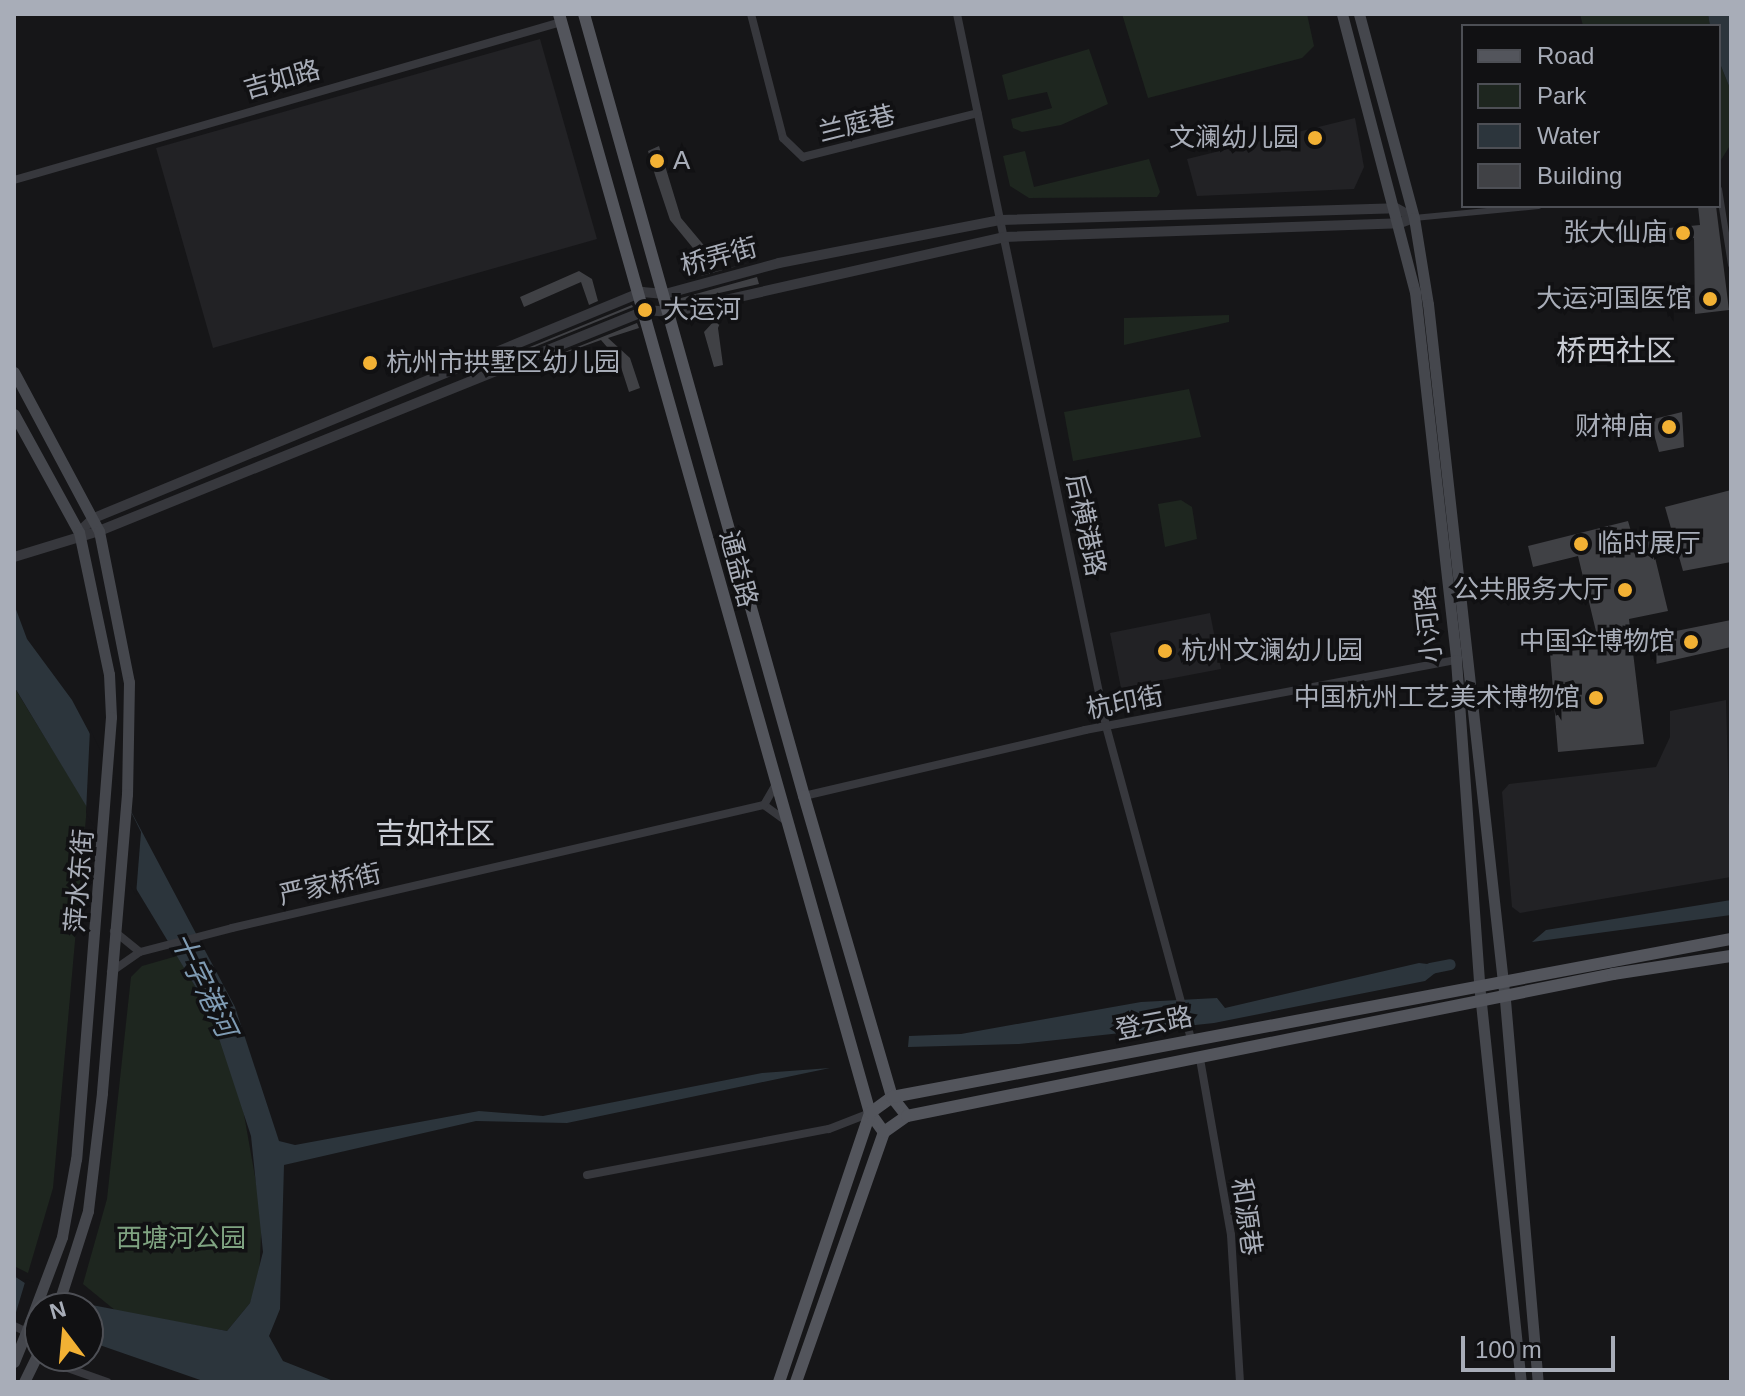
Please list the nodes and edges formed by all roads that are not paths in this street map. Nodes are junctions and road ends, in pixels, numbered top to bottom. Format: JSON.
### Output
{"nodes":[{"id":1,"x":584,"y":14,"type":"edge"},
{"id":2,"x":751,"y":14,"type":"edge"},
{"id":3,"x":957,"y":14,"type":"edge"},
{"id":4,"x":1342,"y":14,"type":"edge"},
{"id":5,"x":1359,"y":14,"type":"edge"},
{"id":6,"x":560,"y":18,"type":"edge"},
{"id":7,"x":978,"y":113,"type":"junction"},
{"id":8,"x":14,"y":180,"type":"edge"},
{"id":9,"x":1721,"y":202,"type":"edge"},
{"id":10,"x":1396,"y":208,"type":"junction"},
{"id":11,"x":1517,"y":208,"type":"edge"},
{"id":12,"x":1414,"y":218,"type":"junction"},
{"id":13,"x":1001,"y":220,"type":"junction"},
{"id":14,"x":1400,"y":223,"type":"junction"},
{"id":15,"x":1004,"y":237,"type":"junction"},
{"id":16,"x":1731,"y":265,"type":"edge"},
{"id":17,"x":642,"y":292,"type":"junction"},
{"id":18,"x":665,"y":294,"type":"junction"},
{"id":19,"x":647,"y":310,"type":"junction"},
{"id":20,"x":672,"y":312,"type":"junction"},
{"id":21,"x":14,"y":372,"type":"edge"},
{"id":22,"x":14,"y":414,"type":"edge"},
{"id":23,"x":94,"y":518,"type":"junction"},
{"id":24,"x":99,"y":531,"type":"junction"},
{"id":25,"x":79,"y":532,"type":"junction"},
{"id":26,"x":18,"y":555,"type":"edge"},
{"id":27,"x":1456,"y":660,"type":"junction"},
{"id":28,"x":1106,"y":726,"type":"junction"},
{"id":29,"x":776,"y":784,"type":"junction"},
{"id":30,"x":804,"y":796,"type":"junction"},
{"id":31,"x":764,"y":805,"type":"junction"},
{"id":32,"x":787,"y":822,"type":"junction"},
{"id":33,"x":114,"y":931,"type":"junction"},
{"id":34,"x":1731,"y":939,"type":"edge"},
{"id":35,"x":140,"y":952,"type":"junction"},
{"id":36,"x":1731,"y":956,"type":"edge"},
{"id":37,"x":111,"y":972,"type":"junction"},
{"id":38,"x":1501,"y":980,"type":"junction"},
{"id":39,"x":1479,"y":984,"type":"junction"},
{"id":40,"x":1505,"y":1000,"type":"junction"},
{"id":41,"x":1483,"y":1005,"type":"junction"},
{"id":42,"x":1191,"y":1039,"type":"junction"},
{"id":43,"x":1200,"y":1059,"type":"junction"},
{"id":44,"x":892,"y":1097,"type":"junction"},
{"id":45,"x":870,"y":1113,"type":"junction"},
{"id":46,"x":907,"y":1116,"type":"junction"},
{"id":47,"x":884,"y":1132,"type":"junction"},
{"id":48,"x":587,"y":1175,"type":"dead end"},
{"id":49,"x":63,"y":1292,"type":"edge"},
{"id":50,"x":14,"y":1362,"type":"edge"},
{"id":51,"x":79,"y":1372,"type":"edge"},
{"id":52,"x":107,"y":1382,"type":"edge"},
{"id":53,"x":779,"y":1382,"type":"edge"},
{"id":54,"x":796,"y":1382,"type":"edge"},
{"id":55,"x":1240,"y":1382,"type":"edge"},
{"id":56,"x":1521,"y":1382,"type":"edge"},
{"id":57,"x":1538,"y":1382,"type":"edge"}],
"edges":[{"from":1,"to":18,"type":"main road","name":"通益路"},
{"from":2,"to":7,"type":"street","name":"兰庭巷"},
{"from":3,"to":7,"type":"street","name":"后横港路"},
{"from":4,"to":10,"type":"main road","name":"小河路"},
{"from":5,"to":12,"type":"main road","name":"小河路"},
{"from":6,"to":8,"type":"street","name":"吉如路"},
{"from":6,"to":17,"type":"main road","name":"通益路"},
{"from":7,"to":13,"type":"street","name":"后横港路"},
{"from":9,"to":16,"type":"street"},
{"from":10,"to":12,"type":"street"},
{"from":10,"to":13,"type":"street","name":"桥弄街"},
{"from":10,"to":14,"type":"main road","name":"小河路"},
{"from":11,"to":12,"type":"street","name":"桥弄街"},
{"from":12,"to":14,"type":"street","name":"桥弄街"},
{"from":12,"to":38,"type":"main road","name":"小河路"},
{"from":13,"to":15,"type":"street","name":"后横港路"},
{"from":13,"to":18,"type":"street","name":"桥弄街"},
{"from":14,"to":15,"type":"street","name":"桥弄街"},
{"from":14,"to":27,"type":"main road","name":"小河路"},
{"from":15,"to":20,"type":"street","name":"桥弄街"},
{"from":15,"to":28,"type":"street","name":"后横港路"},
{"from":17,"to":18,"type":"street","name":"桥弄街"},
{"from":17,"to":19,"type":"main road","name":"通益路"},
{"from":17,"to":23,"type":"street","name":"桥弄街"},
{"from":18,"to":20,"type":"main road","name":"通益路"},
{"from":19,"to":20,"type":"street","name":"桥弄街"},
{"from":19,"to":24,"type":"street","name":"桥弄街"},
{"from":19,"to":29,"type":"main road","name":"通益路"},
{"from":20,"to":30,"type":"main road","name":"通益路"},
{"from":21,"to":23,"type":"main road","name":"萍水东街"},
{"from":22,"to":25,"type":"main road","name":"萍水东街"},
{"from":23,"to":24,"type":"main road","name":"萍水东街"},
{"from":23,"to":25,"type":"street","name":"桥弄街"},
{"from":24,"to":25,"type":"street","name":"桥弄街"},
{"from":24,"to":33,"type":"main road","name":"萍水东街"},
{"from":25,"to":26,"type":"street","name":"桥弄街"},
{"from":25,"to":50,"type":"main road","name":"萍水东街","bridge":true},
{"from":27,"to":28,"type":"street","name":"杭印街"},
{"from":27,"to":39,"type":"main road","name":"小河路"},
{"from":28,"to":30,"type":"street","name":"杭印街"},
{"from":28,"to":42,"type":"street","name":"后横港路"},
{"from":29,"to":31,"type":"street"},
{"from":29,"to":32,"type":"main road","name":"通益路"},
{"from":30,"to":44,"type":"main road","name":"通益路"},
{"from":31,"to":32,"type":"street"},
{"from":31,"to":35,"type":"street","name":"严家桥街"},
{"from":32,"to":45,"type":"main road","name":"通益路"},
{"from":33,"to":35,"type":"street"},
{"from":33,"to":37,"type":"main road","name":"萍水东街"},
{"from":34,"to":38,"type":"main road","name":"登云路"},
{"from":35,"to":37,"type":"street","name":"严家桥街"},
{"from":36,"to":40,"type":"main road","name":"登云路"},
{"from":37,"to":49,"type":"main road","name":"萍水东街"},
{"from":38,"to":39,"type":"main road","name":"登云路"},
{"from":38,"to":40,"type":"main road","name":"小河路"},
{"from":39,"to":41,"type":"main road","name":"小河路"},
{"from":39,"to":42,"type":"main road","name":"登云路"},
{"from":40,"to":41,"type":"main road","name":"登云路"},
{"from":40,"to":57,"type":"main road","name":"小河路"},
{"from":41,"to":43,"type":"main road","name":"登云路"},
{"from":41,"to":56,"type":"main road","name":"小河路"},
{"from":42,"to":44,"type":"main road","name":"登云路"},
{"from":43,"to":46,"type":"main road","name":"登云路"},
{"from":43,"to":55,"type":"street","name":"和源巷"},
{"from":44,"to":45,"type":"main road","name":"登云路"},
{"from":44,"to":46,"type":"main road","name":"通益路"},
{"from":45,"to":47,"type":"main road","name":"通益路"},
{"from":45,"to":48,"type":"street"},
{"from":45,"to":53,"type":"main road"},
{"from":46,"to":47,"type":"main road","name":"登云路"},
{"from":47,"to":54,"type":"main road"},
{"from":51,"to":52,"type":"street"}]}
